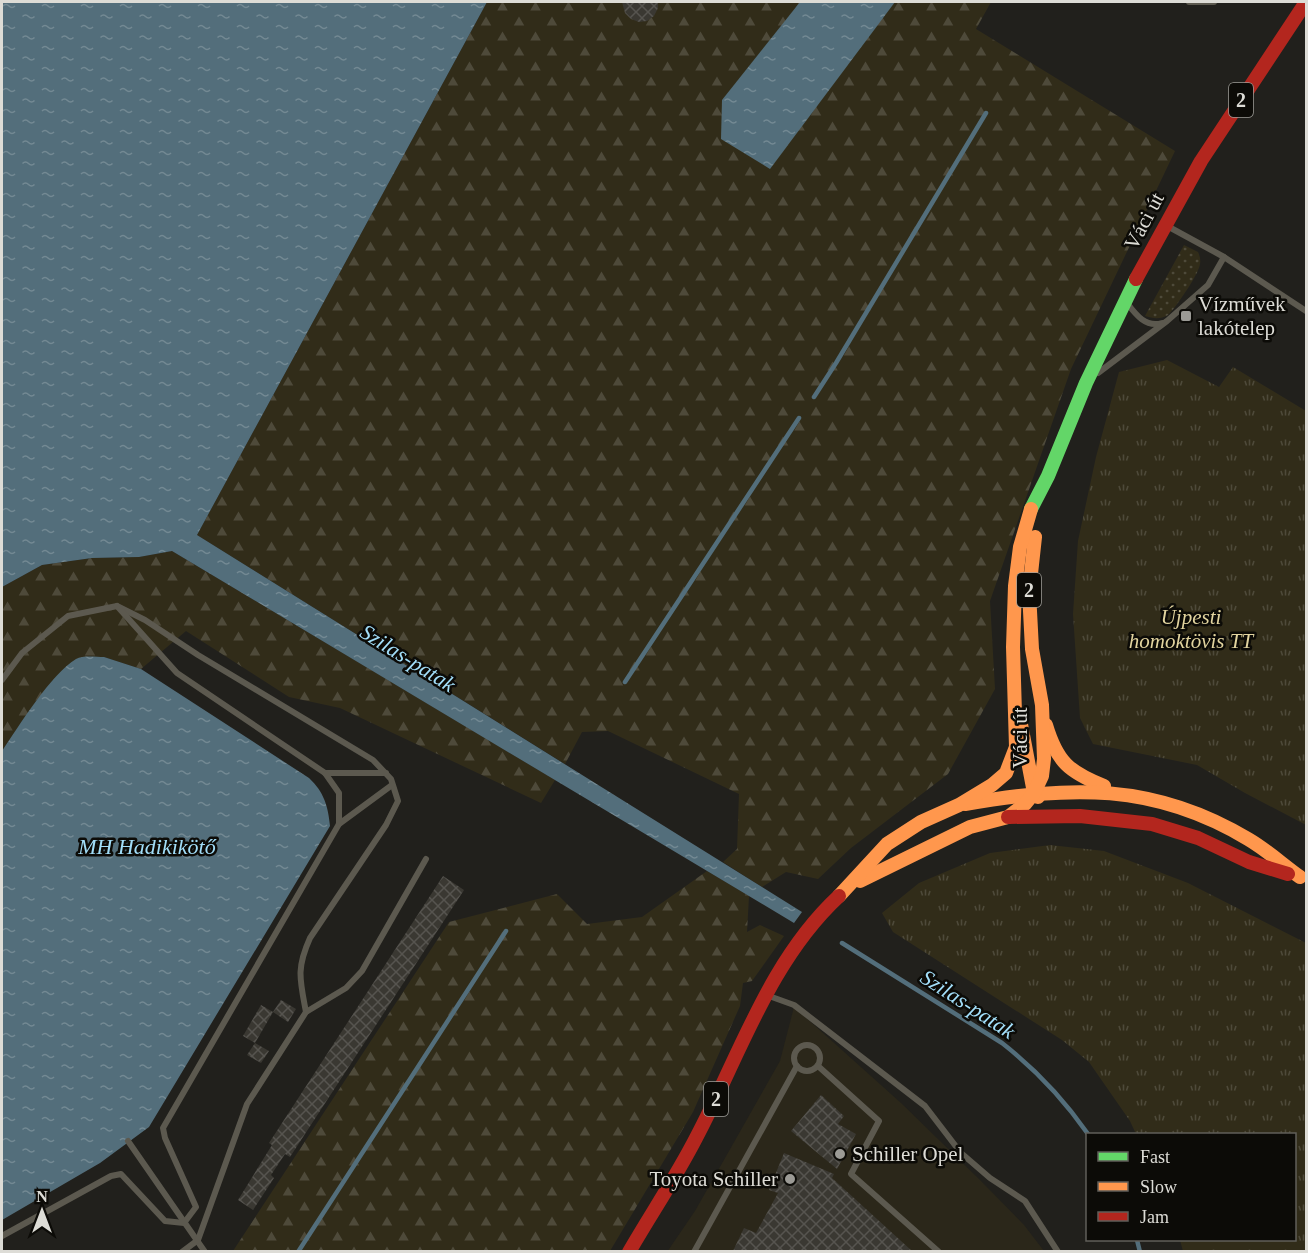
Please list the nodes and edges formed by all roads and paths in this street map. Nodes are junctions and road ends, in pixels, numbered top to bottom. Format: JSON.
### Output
{"nodes":[{"id":1,"x":1189,"y":2,"type":"edge"},
{"id":2,"x":1214,"y":2,"type":"edge"},
{"id":3,"x":1306,"y":2,"type":"edge"},
{"id":4,"x":1165,"y":225,"type":"junction"},
{"id":5,"x":1224,"y":257,"type":"junction"},
{"id":6,"x":1125,"y":300,"type":"junction"},
{"id":7,"x":1306,"y":310,"type":"edge"},
{"id":8,"x":1167,"y":321,"type":"junction"},
{"id":9,"x":1086,"y":383,"type":"junction"},
{"id":10,"x":1048,"y":476,"type":"junction"},
{"id":11,"x":117,"y":606,"type":"junction"},
{"id":12,"x":2,"y":680,"type":"edge"},
{"id":13,"x":1016,"y":700,"type":"junction"},
{"id":14,"x":1042,"y":705,"type":"junction"},
{"id":15,"x":325,"y":773,"type":"junction"},
{"id":16,"x":386,"y":773,"type":"junction"},
{"id":17,"x":392,"y":785,"type":"junction"},
{"id":18,"x":1116,"y":791,"type":"junction"},
{"id":19,"x":1034,"y":793,"type":"junction"},
{"id":20,"x":959,"y":805,"type":"junction"},
{"id":21,"x":1062,"y":815,"type":"junction"},
{"id":22,"x":1008,"y":818,"type":"junction"},
{"id":23,"x":339,"y":824,"type":"junction"},
{"id":24,"x":426,"y":859,"type":"dead end"},
{"id":25,"x":1303,"y":879,"type":"edge"},
{"id":26,"x":851,"y":885,"type":"junction"},
{"id":27,"x":765,"y":995,"type":"junction"},
{"id":28,"x":306,"y":1012,"type":"junction"},
{"id":29,"x":797,"y":1066,"type":"junction"},
{"id":30,"x":818,"y":1066,"type":"junction"},
{"id":31,"x":128,"y":1141,"type":"dead end"},
{"id":32,"x":184,"y":1223,"type":"junction"},
{"id":33,"x":2,"y":1236,"type":"edge"},
{"id":34,"x":198,"y":1240,"type":"junction"},
{"id":35,"x":182,"y":1251,"type":"edge"},
{"id":36,"x":205,"y":1251,"type":"edge"},
{"id":37,"x":629,"y":1251,"type":"edge"},
{"id":38,"x":694,"y":1251,"type":"edge"},
{"id":39,"x":939,"y":1251,"type":"edge"},
{"id":40,"x":1059,"y":1251,"type":"edge"}],
"edges":[{"from":1,"to":2,"type":"lane"},
{"from":3,"to":4,"type":"main road","name":"Váci út","number":"2"},
{"from":4,"to":5,"type":"lane"},
{"from":4,"to":6,"type":"main road","name":"Váci út","number":"2"},
{"from":5,"to":7,"type":"lane"},
{"from":5,"to":8,"type":"lane"},
{"from":6,"to":8,"type":"lane"},
{"from":6,"to":9,"type":"main road","name":"Váci út","number":"2"},
{"from":8,"to":9,"type":"lane"},
{"from":9,"to":10,"type":"main road","name":"Váci út","number":"2"},
{"from":10,"to":13,"type":"main road","name":"Váci út","number":"2"},
{"from":10,"to":14,"type":"main road","name":"Váci út","number":"2"},
{"from":11,"to":12,"type":"lane"},
{"from":11,"to":15,"type":"lane"},
{"from":11,"to":16,"type":"lane"},
{"from":13,"to":19,"type":"main road"},
{"from":13,"to":20,"type":"main road","name":"Váci út","number":"2"},
{"from":14,"to":18,"type":"main road"},
{"from":14,"to":19,"type":"main road","name":"Váci út","number":"2"},
{"from":15,"to":16,"type":"lane"},
{"from":15,"to":23,"type":"lane"},
{"from":16,"to":17,"type":"lane"},
{"from":17,"to":23,"type":"lane"},
{"from":17,"to":28,"type":"lane"},
{"from":18,"to":19,"type":"main road"},
{"from":18,"to":25,"type":"main road"},
{"from":19,"to":20,"type":"main road"},
{"from":19,"to":21,"type":"main road"},
{"from":19,"to":22,"type":"main road","name":"Váci út","number":"2"},
{"from":20,"to":26,"type":"main road","name":"Váci út","number":"2"},
{"from":21,"to":22,"type":"main road"},
{"from":21,"to":25,"type":"main road"},
{"from":22,"to":26,"type":"main road","name":"Váci út","number":"2"},
{"from":23,"to":32,"type":"lane"},
{"from":24,"to":28,"type":"lane"},
{"from":26,"to":27,"type":"main road","name":"Váci út","number":"2"},
{"from":27,"to":37,"type":"main road","name":"Váci út","number":"2"},
{"from":27,"to":40,"type":"lane"},
{"from":28,"to":34,"type":"lane"},
{"from":29,"to":30,"type":"lane"},
{"from":29,"to":30,"type":"lane"},
{"from":29,"to":38,"type":"lane"},
{"from":30,"to":39,"type":"lane"},
{"from":31,"to":32,"type":"lane"},
{"from":32,"to":33,"type":"lane"},
{"from":32,"to":34,"type":"lane"},
{"from":34,"to":35,"type":"lane"},
{"from":34,"to":36,"type":"lane"}]}
